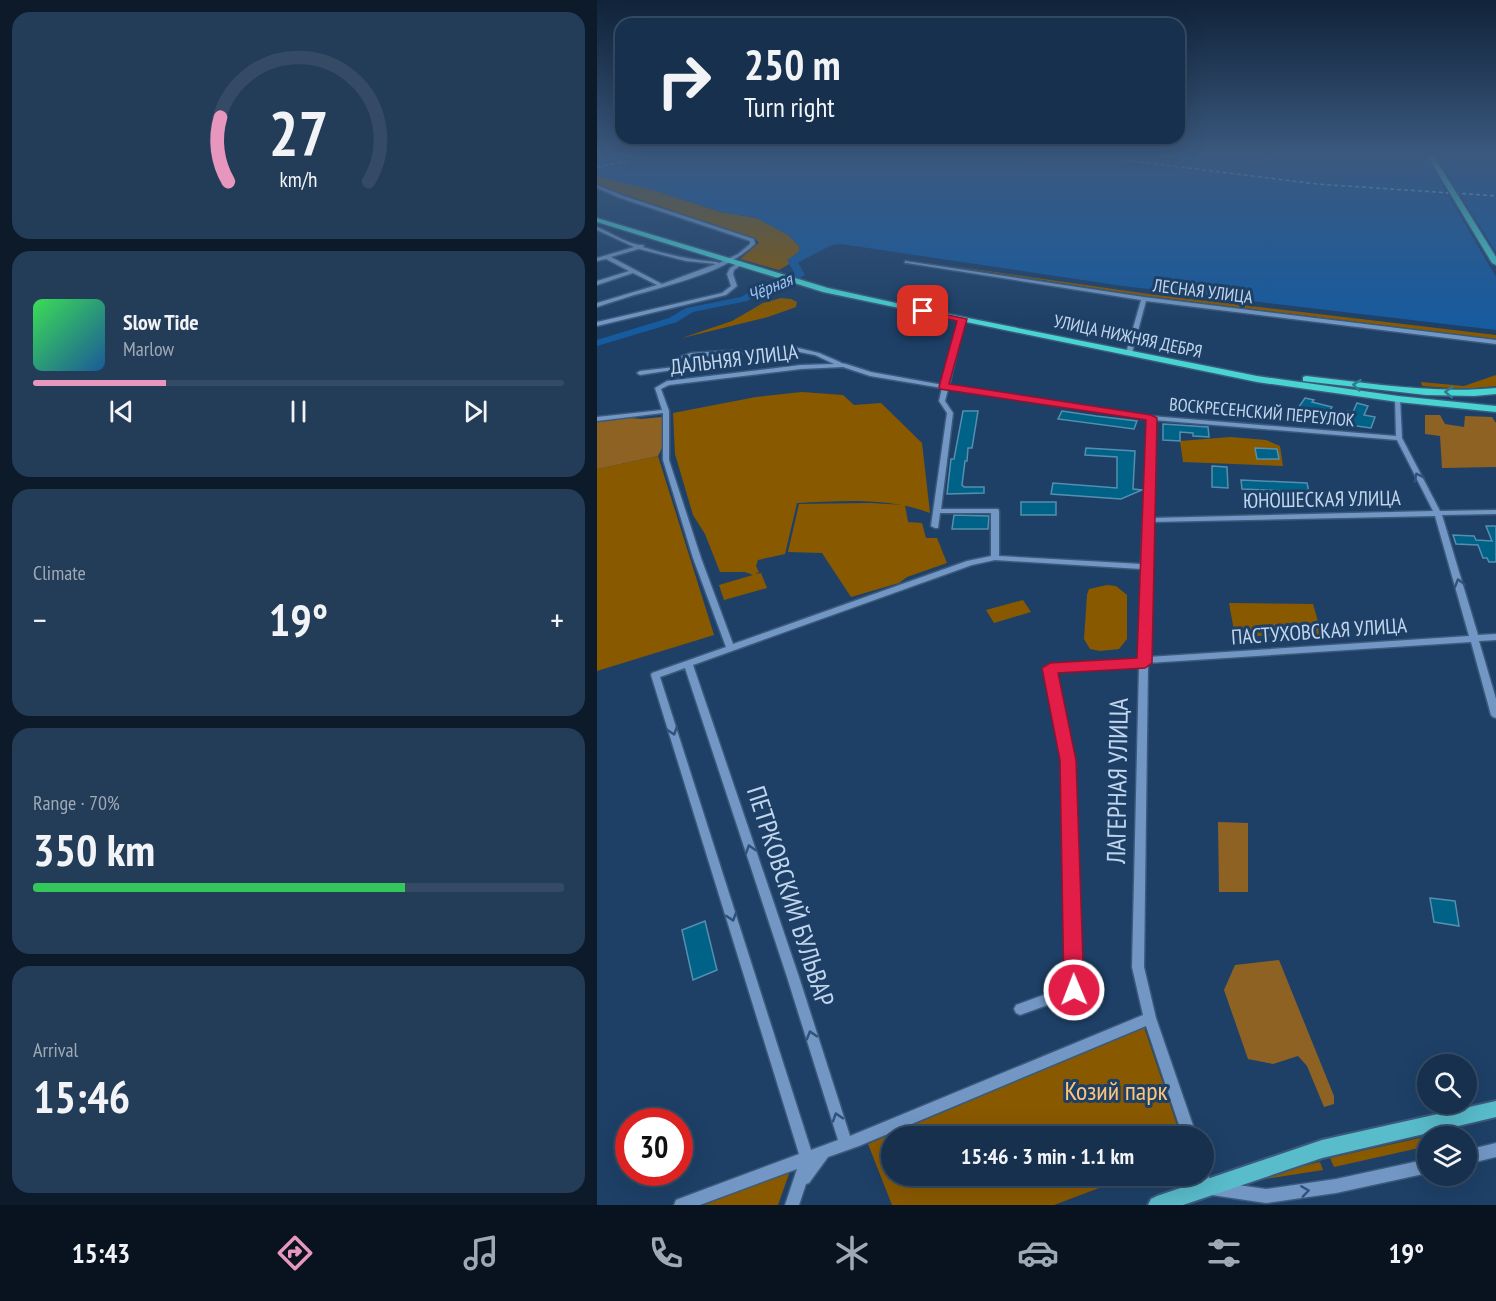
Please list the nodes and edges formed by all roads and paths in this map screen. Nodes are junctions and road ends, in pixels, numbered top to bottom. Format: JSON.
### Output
{"nodes":[{"id":1,"x":665,"y":211,"type":"edge"},
{"id":2,"x":1464,"y":211,"type":"edge"},
{"id":3,"x":597,"y":220,"type":"edge"},
{"id":4,"x":597,"y":228,"type":"edge"},
{"id":5,"x":641,"y":246,"type":"junction"},
{"id":6,"x":601,"y":258,"type":"edge"},
{"id":7,"x":726,"y":261,"type":"junction"},
{"id":8,"x":907,"y":262,"type":"dead end"},
{"id":9,"x":742,"y":263,"type":"junction"},
{"id":10,"x":1496,"y":263,"type":"edge"},
{"id":11,"x":633,"y":271,"type":"junction"},
{"id":12,"x":597,"y":284,"type":"edge"},
{"id":13,"x":660,"y":285,"type":"junction"},
{"id":14,"x":1144,"y":299,"type":"junction"},
{"id":15,"x":597,"y":305,"type":"edge"},
{"id":16,"x":963,"y":319,"type":"junction"},
{"id":17,"x":597,"y":324,"type":"edge"},
{"id":18,"x":1496,"y":342,"type":"edge"},
{"id":19,"x":1129,"y":353,"type":"junction"},
{"id":20,"x":844,"y":365,"type":"junction"},
{"id":21,"x":1207,"y":370,"type":"junction"},
{"id":22,"x":640,"y":373,"type":"dead end"},
{"id":23,"x":944,"y":387,"type":"junction"},
{"id":24,"x":1496,"y":391,"type":"edge"},
{"id":25,"x":1398,"y":399,"type":"junction"},
{"id":26,"x":1496,"y":409,"type":"edge"},
{"id":27,"x":666,"y":411,"type":"junction"},
{"id":28,"x":1151,"y":418,"type":"junction"},
{"id":29,"x":597,"y":419,"type":"edge"},
{"id":30,"x":1399,"y":438,"type":"junction"},
{"id":31,"x":937,"y":511,"type":"junction"},
{"id":32,"x":1496,"y":512,"type":"edge"},
{"id":33,"x":1438,"y":515,"type":"junction"},
{"id":34,"x":1149,"y":520,"type":"junction"},
{"id":35,"x":935,"y":526,"type":"dead end"},
{"id":36,"x":995,"y":558,"type":"junction"},
{"id":37,"x":1145,"y":567,"type":"junction"},
{"id":38,"x":1496,"y":637,"type":"edge"},
{"id":39,"x":1475,"y":639,"type":"junction"},
{"id":40,"x":731,"y":649,"type":"junction"},
{"id":41,"x":1144,"y":662,"type":"junction"},
{"id":42,"x":689,"y":664,"type":"junction"},
{"id":43,"x":1496,"y":715,"type":"edge"},
{"id":44,"x":1020,"y":1009,"type":"dead end"},
{"id":45,"x":1150,"y":1018,"type":"junction"},
{"id":46,"x":1496,"y":1109,"type":"edge"},
{"id":47,"x":1186,"y":1126,"type":"edge"},
{"id":48,"x":846,"y":1144,"type":"junction"},
{"id":49,"x":1496,"y":1150,"type":"edge"},
{"id":50,"x":824,"y":1152,"type":"junction"},
{"id":51,"x":1477,"y":1155,"type":"edge"},
{"id":52,"x":801,"y":1160,"type":"junction"},
{"id":53,"x":1417,"y":1168,"type":"edge"},
{"id":54,"x":1214,"y":1179,"type":"edge"},
{"id":55,"x":802,"y":1181,"type":"junction"},
{"id":56,"x":1214,"y":1184,"type":"edge"},
{"id":57,"x":1196,"y":1186,"type":"edge"},
{"id":58,"x":681,"y":1205,"type":"edge"},
{"id":59,"x":792,"y":1205,"type":"edge"},
{"id":60,"x":1157,"y":1205,"type":"edge"}],
"edges":[{"from":1,"to":7,"type":"street"},
{"from":2,"to":10,"type":"highway"},
{"from":3,"to":7,"type":"highway","name":"УЛИЦА НИЖНЯЯ ДЕБРЯ"},
{"from":4,"to":5,"type":"street"},
{"from":5,"to":6,"type":"street"},
{"from":5,"to":7,"type":"street"},
{"from":6,"to":11,"type":"street"},
{"from":7,"to":9,"type":"highway","name":"УЛИЦА НИЖНЯЯ ДЕБРЯ"},
{"from":7,"to":13,"type":"street"},
{"from":8,"to":14,"type":"street","name":"ЛЕСНАЯ УЛИЦА"},
{"from":9,"to":16,"type":"highway","name":"УЛИЦА НИЖНЯЯ ДЕБРЯ"},
{"from":9,"to":17,"type":"street"},
{"from":11,"to":12,"type":"street"},
{"from":11,"to":13,"type":"street"},
{"from":13,"to":15,"type":"street"},
{"from":14,"to":18,"type":"street","name":"ЛЕСНАЯ УЛИЦА"},
{"from":14,"to":19,"type":"street"},
{"from":16,"to":19,"type":"highway","name":"УЛИЦА НИЖНЯЯ ДЕБРЯ"},
{"from":16,"to":23,"type":"street"},
{"from":19,"to":21,"type":"highway","name":"УЛИЦА НИЖНЯЯ ДЕБРЯ"},
{"from":20,"to":22,"type":"street"},
{"from":20,"to":23,"type":"street","name":"ДАЛЬНЯЯ УЛИЦА"},
{"from":20,"to":27,"type":"street","name":"ДАЛЬНЯЯ УЛИЦА"},
{"from":24,"to":21,"type":"highway","one_way":true},
{"from":21,"to":25,"type":"highway","name":"УЛИЦА НИЖНЯЯ ДЕБРЯ"},
{"from":23,"to":28,"type":"street","name":"ВОСКРЕСЕНСКИЙ ПЕРЕУЛОК"},
{"from":23,"to":31,"type":"street"},
{"from":25,"to":26,"type":"highway","name":"УЛИЦА НИЖНЯЯ ДЕБРЯ"},
{"from":25,"to":30,"type":"street"},
{"from":27,"to":29,"type":"street"},
{"from":27,"to":40,"type":"street","name":"ДАЛЬНЯЯ УЛИЦА"},
{"from":28,"to":30,"type":"street","name":"ВОСКРЕСЕНСКИЙ ПЕРЕУЛОК"},
{"from":28,"to":34,"type":"street","name":"ЛАГЕРНАЯ УЛИЦА"},
{"from":33,"to":30,"type":"street","one_way":true},
{"from":31,"to":35,"type":"street"},
{"from":31,"to":36,"type":"street"},
{"from":32,"to":33,"type":"street","name":"ЮНОШЕСКАЯ УЛИЦА"},
{"from":33,"to":34,"type":"street","name":"ЮНОШЕСКАЯ УЛИЦА"},
{"from":39,"to":33,"type":"street","one_way":true},
{"from":34,"to":37,"type":"street","name":"ЛАГЕРНАЯ УЛИЦА"},
{"from":36,"to":37,"type":"street"},
{"from":36,"to":40,"type":"street"},
{"from":37,"to":41,"type":"street","name":"ЛАГЕРНАЯ УЛИЦА"},
{"from":38,"to":39,"type":"street","name":"ПАСТУХОВСКАЯ УЛИЦА"},
{"from":39,"to":41,"type":"street","name":"ПАСТУХОВСКАЯ УЛИЦА"},
{"from":39,"to":43,"type":"street"},
{"from":40,"to":42,"type":"street"},
{"from":41,"to":44,"type":"street","name":"ПАСТУХОВСКАЯ УЛИЦА"},
{"from":41,"to":45,"type":"street","name":"ЛАГЕРНАЯ УЛИЦА"},
{"from":48,"to":42,"type":"street","name":"ПЕТРКОВСКИЙ БУЛЬВАР","one_way":true},
{"from":42,"to":52,"type":"street","one_way":true},
{"from":45,"to":47,"type":"street","name":"ЛАГЕРНАЯ УЛИЦА"},
{"from":45,"to":48,"type":"street"},
{"from":46,"to":54,"type":"main road"},
{"from":48,"to":50,"type":"street"},
{"from":49,"to":51,"type":"street"},
{"from":50,"to":52,"type":"street"},
{"from":50,"to":55,"type":"street"},
{"from":52,"to":55,"type":"street"},
{"from":52,"to":58,"type":"street"},
{"from":56,"to":53,"type":"street","one_way":true},
{"from":55,"to":59,"type":"street"},
{"from":57,"to":60,"type":"main road"}]}
